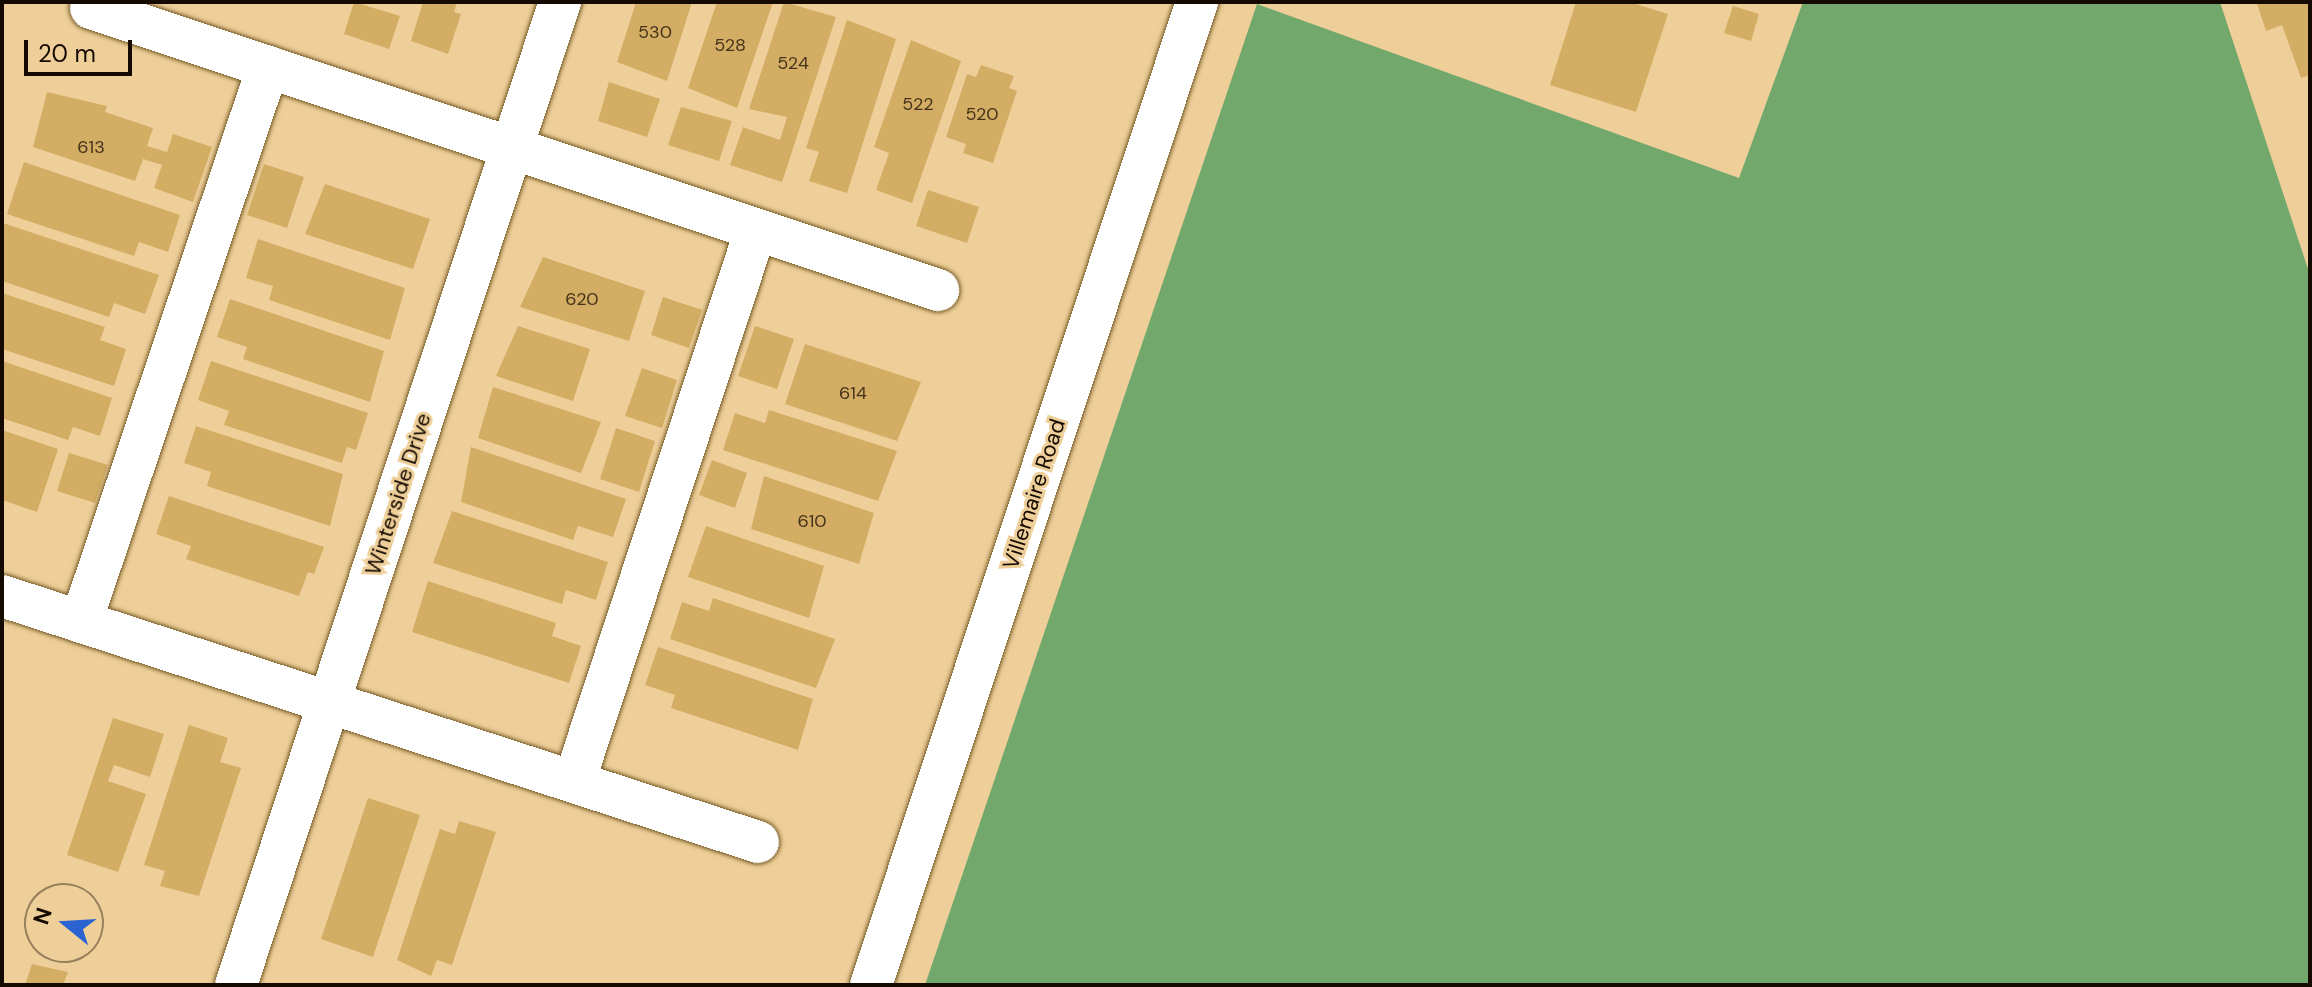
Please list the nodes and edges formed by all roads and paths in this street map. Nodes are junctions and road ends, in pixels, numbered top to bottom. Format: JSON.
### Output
{"nodes":[{"id":1,"x":560,"y":2,"type":"edge"},
{"id":2,"x":1197,"y":2,"type":"edge"},
{"id":3,"x":91,"y":8,"type":"dead end"},
{"id":4,"x":268,"y":67,"type":"junction"},
{"id":5,"x":512,"y":149,"type":"junction"},
{"id":6,"x":756,"y":229,"type":"junction"},
{"id":7,"x":938,"y":290,"type":"dead end"},
{"id":8,"x":2,"y":596,"type":"edge"},
{"id":9,"x":81,"y":622,"type":"junction"},
{"id":10,"x":329,"y":703,"type":"junction"},
{"id":11,"x":574,"y":782,"type":"junction"},
{"id":12,"x":758,"y":842,"type":"dead end"},
{"id":13,"x":236,"y":985,"type":"edge"},
{"id":14,"x":871,"y":985,"type":"edge"}],
"edges":[{"from":1,"to":5,"type":"street","name":"Winterside Drive"},
{"from":2,"to":14,"type":"street","name":"Villemaire Road"},
{"from":3,"to":4,"type":"street"},
{"from":4,"to":5,"type":"street"},
{"from":4,"to":9,"type":"street"},
{"from":5,"to":6,"type":"street"},
{"from":5,"to":10,"type":"street","name":"Winterside Drive"},
{"from":6,"to":7,"type":"street"},
{"from":6,"to":11,"type":"street"},
{"from":8,"to":9,"type":"street"},
{"from":9,"to":10,"type":"street"},
{"from":10,"to":11,"type":"street"},
{"from":10,"to":13,"type":"street","name":"Winterside Drive"},
{"from":11,"to":12,"type":"street"}]}
